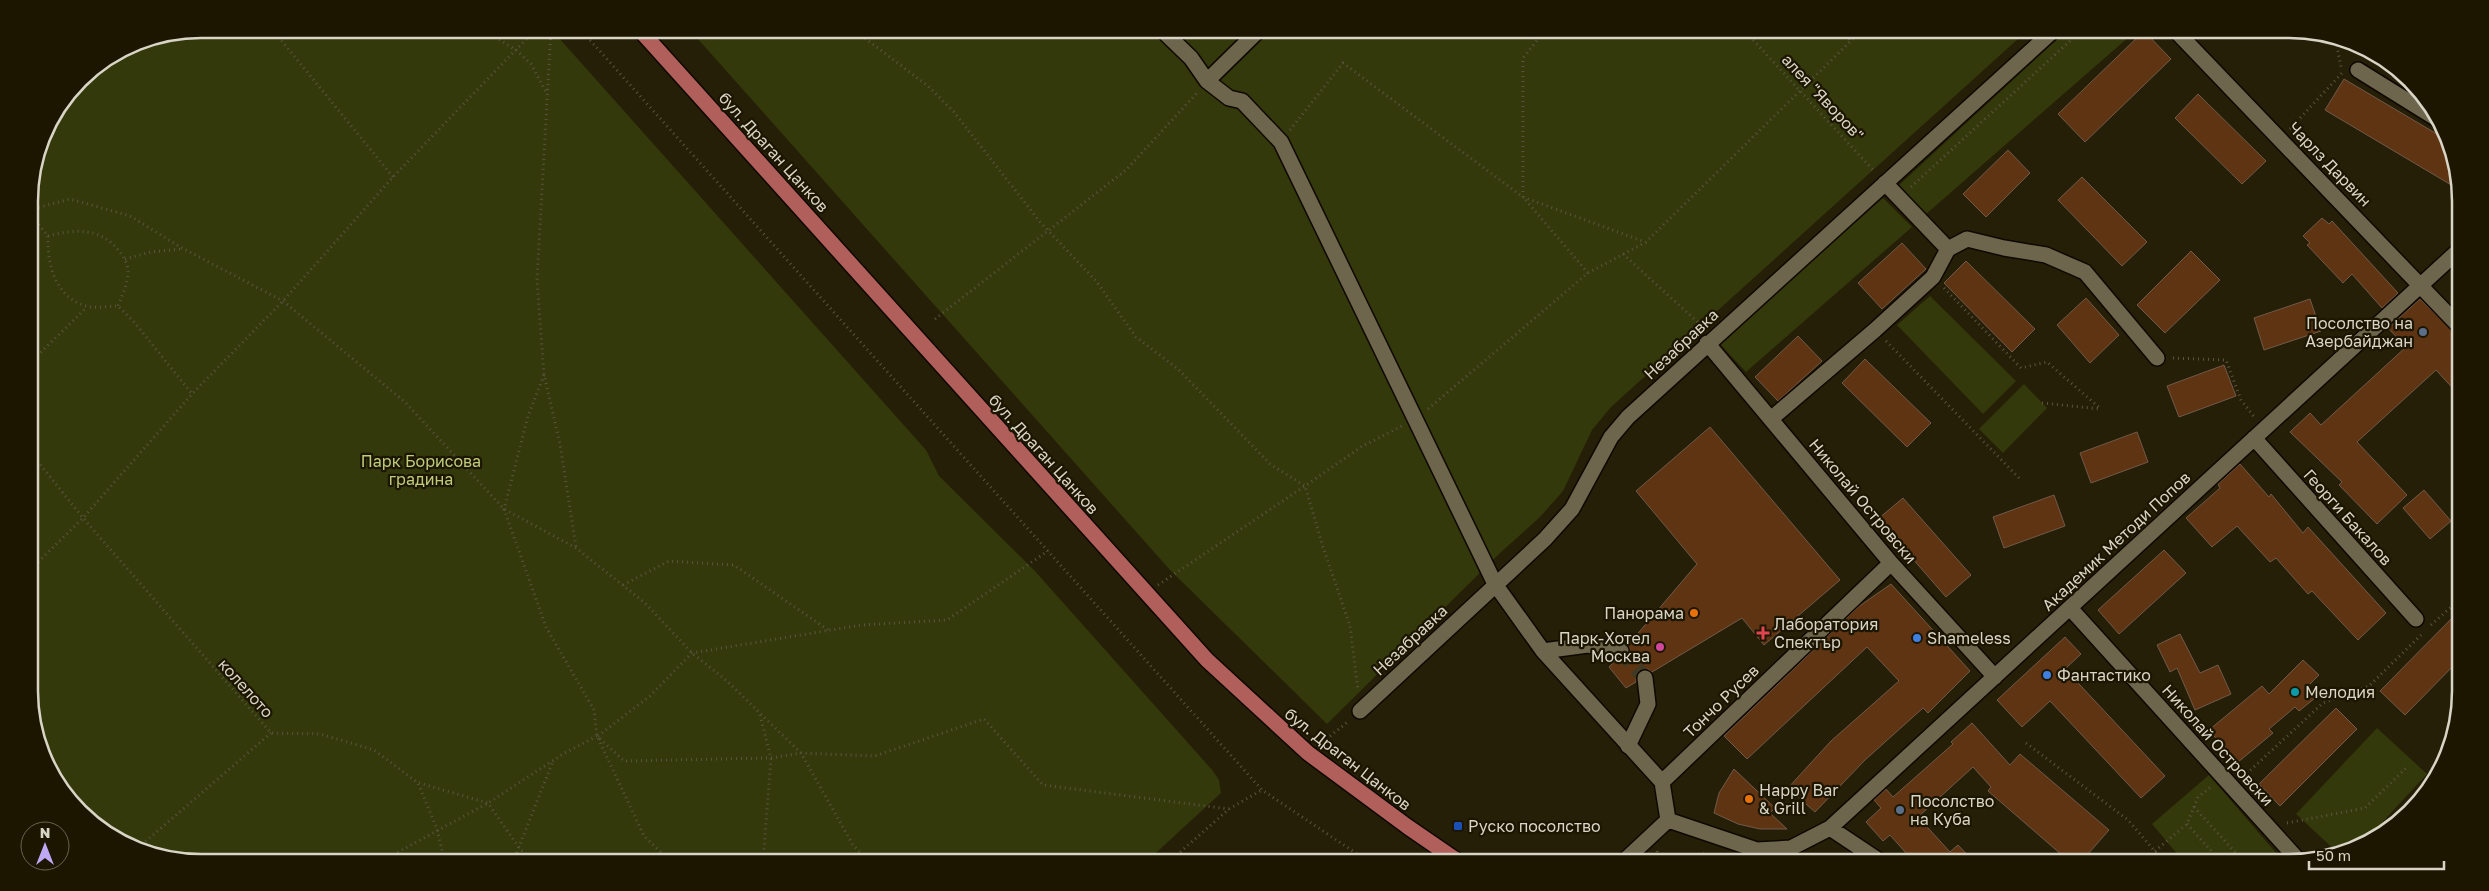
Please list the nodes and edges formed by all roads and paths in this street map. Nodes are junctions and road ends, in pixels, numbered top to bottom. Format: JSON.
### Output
{"nodes":[{"id":1,"x":279,"y":38,"type":"edge"},
{"id":2,"x":497,"y":38,"type":"edge"},
{"id":3,"x":527,"y":38,"type":"edge"},
{"id":4,"x":550,"y":38,"type":"edge"},
{"id":5,"x":588,"y":38,"type":"edge"},
{"id":6,"x":647,"y":38,"type":"edge"},
{"id":7,"x":865,"y":38,"type":"edge"},
{"id":8,"x":1170,"y":38,"type":"edge"},
{"id":9,"x":1251,"y":38,"type":"edge"},
{"id":10,"x":1539,"y":38,"type":"edge"},
{"id":11,"x":1751,"y":38,"type":"edge"},
{"id":12,"x":1849,"y":38,"type":"edge"},
{"id":13,"x":1854,"y":38,"type":"edge"},
{"id":14,"x":2045,"y":38,"type":"edge"},
{"id":15,"x":2073,"y":38,"type":"edge"},
{"id":16,"x":2183,"y":38,"type":"edge"},
{"id":17,"x":1850,"y":42,"type":"junction"},
{"id":18,"x":2337,"y":45,"type":"edge"},
{"id":19,"x":516,"y":50,"type":"junction"},
{"id":20,"x":2358,"y":70,"type":"joint"},
{"id":21,"x":2342,"y":73,"type":"junction"},
{"id":22,"x":1207,"y":81,"type":"junction"},
{"id":23,"x":1801,"y":91,"type":"junction"},
{"id":24,"x":546,"y":92,"type":"junction"},
{"id":25,"x":2424,"y":110,"type":"edge"},
{"id":26,"x":2281,"y":138,"type":"junction"},
{"id":27,"x":1281,"y":142,"type":"junction"},
{"id":28,"x":393,"y":177,"type":"junction"},
{"id":29,"x":1885,"y":183,"type":"junction"},
{"id":30,"x":1523,"y":197,"type":"junction"},
{"id":31,"x":1899,"y":198,"type":"junction"},
{"id":32,"x":38,"y":208,"type":"edge"},
{"id":33,"x":38,"y":223,"type":"edge"},
{"id":34,"x":1049,"y":232,"type":"junction"},
{"id":35,"x":48,"y":236,"type":"junction"},
{"id":36,"x":1646,"y":242,"type":"junction"},
{"id":37,"x":182,"y":248,"type":"junction"},
{"id":38,"x":1948,"y":249,"type":"junction"},
{"id":39,"x":1623,"y":254,"type":"junction"},
{"id":40,"x":2452,"y":257,"type":"edge"},
{"id":41,"x":125,"y":259,"type":"junction"},
{"id":42,"x":1588,"y":273,"type":"junction"},
{"id":43,"x":1933,"y":277,"type":"junction"},
{"id":44,"x":2422,"y":285,"type":"junction"},
{"id":45,"x":283,"y":301,"type":"junction"},
{"id":46,"x":118,"y":306,"type":"junction"},
{"id":47,"x":88,"y":307,"type":"junction"},
{"id":48,"x":2452,"y":318,"type":"edge"},
{"id":49,"x":935,"y":319,"type":"dead end"},
{"id":50,"x":1876,"y":330,"type":"junction"},
{"id":51,"x":1710,"y":340,"type":"junction"},
{"id":52,"x":38,"y":356,"type":"edge"},
{"id":53,"x":2157,"y":358,"type":"joint"},
{"id":54,"x":544,"y":376,"type":"junction"},
{"id":55,"x":192,"y":394,"type":"junction"},
{"id":56,"x":2042,"y":403,"type":"dead end"},
{"id":57,"x":1416,"y":418,"type":"junction"},
{"id":58,"x":1772,"y":418,"type":"junction"},
{"id":59,"x":2254,"y":438,"type":"junction"},
{"id":60,"x":38,"y":463,"type":"edge"},
{"id":61,"x":2020,"y":479,"type":"dead end"},
{"id":62,"x":1305,"y":486,"type":"junction"},
{"id":63,"x":504,"y":508,"type":"junction"},
{"id":64,"x":83,"y":518,"type":"junction"},
{"id":65,"x":576,"y":548,"type":"junction"},
{"id":66,"x":1048,"y":551,"type":"junction"},
{"id":67,"x":38,"y":562,"type":"edge"},
{"id":68,"x":1890,"y":563,"type":"junction"},
{"id":69,"x":1495,"y":584,"type":"junction"},
{"id":70,"x":623,"y":585,"type":"junction"},
{"id":71,"x":1146,"y":594,"type":"junction"},
{"id":72,"x":2452,"y":607,"type":"edge"},
{"id":73,"x":2070,"y":608,"type":"junction"},
{"id":74,"x":2416,"y":619,"type":"dead end"},
{"id":75,"x":828,"y":630,"type":"junction"},
{"id":76,"x":1543,"y":651,"type":"junction"},
{"id":77,"x":1621,"y":651,"type":"tunnel mouth"},
{"id":78,"x":692,"y":653,"type":"junction"},
{"id":79,"x":1995,"y":677,"type":"junction"},
{"id":80,"x":1645,"y":678,"type":"tunnel mouth"},
{"id":81,"x":1360,"y":711,"type":"junction"},
{"id":82,"x":760,"y":714,"type":"junction"},
{"id":83,"x":270,"y":733,"type":"junction"},
{"id":84,"x":597,"y":736,"type":"junction"},
{"id":85,"x":1330,"y":736,"type":"dead end"},
{"id":86,"x":2026,"y":744,"type":"dead end"},
{"id":87,"x":1628,"y":746,"type":"junction"},
{"id":88,"x":801,"y":753,"type":"junction"},
{"id":89,"x":771,"y":758,"type":"junction"},
{"id":90,"x":554,"y":761,"type":"junction"},
{"id":91,"x":2406,"y":768,"type":"dead end"},
{"id":92,"x":1662,"y":782,"type":"junction"},
{"id":93,"x":2227,"y":782,"type":"junction"},
{"id":94,"x":418,"y":783,"type":"junction"},
{"id":95,"x":1262,"y":790,"type":"junction"},
{"id":96,"x":488,"y":803,"type":"junction"},
{"id":97,"x":2194,"y":807,"type":"junction"},
{"id":98,"x":1229,"y":809,"type":"junction"},
{"id":99,"x":1668,"y":820,"type":"junction"},
{"id":100,"x":2187,"y":824,"type":"junction"},
{"id":101,"x":2268,"y":827,"type":"junction"},
{"id":102,"x":1830,"y":828,"type":"junction"},
{"id":103,"x":437,"y":830,"type":"junction"},
{"id":104,"x":144,"y":843,"type":"edge"},
{"id":105,"x":1791,"y":848,"type":"junction"},
{"id":106,"x":520,"y":849,"type":"junction"},
{"id":107,"x":2155,"y":851,"type":"joint"},
{"id":108,"x":1356,"y":853,"type":"edge"},
{"id":109,"x":1446,"y":853,"type":"edge"},
{"id":110,"x":1632,"y":853,"type":"edge"},
{"id":111,"x":1785,"y":853,"type":"edge"},
{"id":112,"x":1869,"y":853,"type":"edge"},
{"id":113,"x":2213,"y":853,"type":"edge"},
{"id":114,"x":2236,"y":853,"type":"edge"},
{"id":115,"x":2292,"y":853,"type":"edge"},
{"id":116,"x":394,"y":854,"type":"edge"},
{"id":117,"x":443,"y":854,"type":"edge"},
{"id":118,"x":518,"y":854,"type":"edge"},
{"id":119,"x":526,"y":854,"type":"edge"},
{"id":120,"x":662,"y":854,"type":"edge"},
{"id":121,"x":764,"y":854,"type":"edge"},
{"id":122,"x":861,"y":854,"type":"edge"},
{"id":123,"x":1179,"y":854,"type":"edge"}],
"edges":[{"from":1,"to":28,"type":"path"},
{"from":2,"to":19,"type":"path"},
{"from":3,"to":19,"type":"path"},
{"from":4,"to":24,"type":"path"},
{"from":5,"to":66,"type":"path"},
{"from":6,"to":71,"type":"main road","name":"бул. Драган Цанков"},
{"from":7,"to":34,"type":"path"},
{"from":8,"to":22,"type":"street"},
{"from":9,"to":22,"type":"street"},
{"from":10,"to":30,"type":"path"},
{"from":11,"to":23,"type":"path","name":"алея \"Яворов\""},
{"from":12,"to":17,"type":"path"},
{"from":13,"to":17,"type":"path"},
{"from":14,"to":29,"type":"street","name":"Незабравка"},
{"from":15,"to":31,"type":"path"},
{"from":16,"to":26,"type":"street","name":"Чарлз Дарвин"},
{"from":17,"to":23,"type":"path"},
{"from":18,"to":21,"type":"path"},
{"from":19,"to":24,"type":"path"},
{"from":19,"to":28,"type":"path"},
{"from":20,"to":21,"type":"path"},
{"from":20,"to":25,"type":"street"},
{"from":21,"to":26,"type":"path"},
{"from":22,"to":27,"type":"street"},
{"from":22,"to":34,"type":"path"},
{"from":23,"to":29,"type":"path","name":"алея \"Яворов\""},
{"from":23,"to":36,"type":"path"},
{"from":24,"to":54,"type":"path"},
{"from":26,"to":44,"type":"street","name":"Чарлз Дарвин"},
{"from":27,"to":30,"type":"path"},
{"from":27,"to":57,"type":"street"},
{"from":28,"to":45,"type":"path"},
{"from":29,"to":31,"type":"street"},
{"from":29,"to":51,"type":"street","name":"Незабравка"},
{"from":30,"to":36,"type":"path"},
{"from":30,"to":42,"type":"path"},
{"from":31,"to":38,"type":"street"},
{"from":32,"to":37,"type":"path"},
{"from":33,"to":35,"type":"path"},
{"from":34,"to":49,"type":"path"},
{"from":34,"to":62,"type":"path"},
{"from":35,"to":41,"type":"path"},
{"from":35,"to":47,"type":"path"},
{"from":36,"to":39,"type":"path"},
{"from":37,"to":41,"type":"path"},
{"from":37,"to":45,"type":"path"},
{"from":38,"to":43,"type":"street"},
{"from":38,"to":53,"type":"street"},
{"from":39,"to":42,"type":"path"},
{"from":39,"to":51,"type":"path"},
{"from":40,"to":44,"type":"street","name":"Академик Методи Попов"},
{"from":41,"to":46,"type":"path"},
{"from":42,"to":57,"type":"path"},
{"from":43,"to":50,"type":"street"},
{"from":43,"to":56,"type":"path"},
{"from":44,"to":48,"type":"street","name":"Чарлз Дарвин"},
{"from":44,"to":59,"type":"street","name":"Академик Методи Попов"},
{"from":45,"to":55,"type":"path"},
{"from":45,"to":63,"type":"path"},
{"from":46,"to":47,"type":"path"},
{"from":46,"to":55,"type":"path"},
{"from":47,"to":52,"type":"path"},
{"from":50,"to":58,"type":"street"},
{"from":50,"to":61,"type":"path"},
{"from":51,"to":58,"type":"street","name":"Николай Островски"},
{"from":51,"to":69,"type":"street","name":"Незабравка"},
{"from":53,"to":59,"type":"path"},
{"from":54,"to":63,"type":"path"},
{"from":54,"to":65,"type":"path"},
{"from":55,"to":64,"type":"path"},
{"from":57,"to":62,"type":"path"},
{"from":57,"to":69,"type":"street"},
{"from":58,"to":68,"type":"street","name":"Николай Островски"},
{"from":59,"to":73,"type":"street","name":"Академик Методи Попов"},
{"from":59,"to":74,"type":"street","name":"Георги Бакалов"},
{"from":60,"to":64,"type":"path","name":"колелото"},
{"from":62,"to":71,"type":"path"},
{"from":62,"to":81,"type":"path"},
{"from":63,"to":65,"type":"path"},
{"from":63,"to":84,"type":"path"},
{"from":64,"to":67,"type":"path"},
{"from":64,"to":83,"type":"path","name":"колелото"},
{"from":65,"to":70,"type":"path"},
{"from":66,"to":75,"type":"path"},
{"from":66,"to":95,"type":"path"},
{"from":68,"to":79,"type":"street","name":"Николай Островски"},
{"from":68,"to":92,"type":"street","name":"Тончо Русев"},
{"from":69,"to":76,"type":"street"},
{"from":69,"to":81,"type":"street","name":"Незабравка"},
{"from":70,"to":75,"type":"path"},
{"from":70,"to":78,"type":"path"},
{"from":71,"to":109,"type":"main road","name":"бул. Драган Цанков"},
{"from":72,"to":93,"type":"path"},
{"from":73,"to":79,"type":"street","name":"Академик Методи Попов"},
{"from":73,"to":93,"type":"street","name":"Николай Островски"},
{"from":75,"to":78,"type":"path"},
{"from":76,"to":77,"type":"street"},
{"from":76,"to":87,"type":"street"},
{"from":78,"to":82,"type":"path"},
{"from":78,"to":84,"type":"path"},
{"from":79,"to":102,"type":"street","name":"Академик Методи Попов"},
{"from":80,"to":87,"type":"street"},
{"from":81,"to":85,"type":"path"},
{"from":82,"to":88,"type":"path"},
{"from":82,"to":89,"type":"path"},
{"from":83,"to":94,"type":"path","name":"колелото"},
{"from":83,"to":104,"type":"path"},
{"from":84,"to":89,"type":"path"},
{"from":84,"to":90,"type":"path"},
{"from":84,"to":120,"type":"path"},
{"from":86,"to":107,"type":"path"},
{"from":87,"to":92,"type":"street"},
{"from":88,"to":89,"type":"path"},
{"from":88,"to":98,"type":"path"},
{"from":88,"to":122,"type":"path"},
{"from":89,"to":121,"type":"path"},
{"from":90,"to":96,"type":"path"},
{"from":90,"to":106,"type":"path"},
{"from":91,"to":101,"type":"path"},
{"from":92,"to":99,"type":"street"},
{"from":93,"to":97,"type":"path"},
{"from":93,"to":101,"type":"street","name":"Николай Островски"},
{"from":94,"to":96,"type":"path"},
{"from":94,"to":103,"type":"path"},
{"from":95,"to":98,"type":"path"},
{"from":95,"to":108,"type":"path"},
{"from":96,"to":103,"type":"path"},
{"from":96,"to":106,"type":"path"},
{"from":97,"to":100,"type":"path"},
{"from":97,"to":114,"type":"path"},
{"from":98,"to":123,"type":"path"},
{"from":99,"to":105,"type":"street","name":"Академик Методи Попов"},
{"from":99,"to":110,"type":"street"},
{"from":100,"to":107,"type":"path"},
{"from":100,"to":113,"type":"path"},
{"from":101,"to":115,"type":"street","name":"Николай Островски"},
{"from":102,"to":105,"type":"street","name":"Академик Методи Попов"},
{"from":102,"to":112,"type":"street"},
{"from":103,"to":116,"type":"path"},
{"from":103,"to":117,"type":"path"},
{"from":105,"to":111,"type":"street","name":"Академик Методи Попов"},
{"from":106,"to":118,"type":"path"},
{"from":106,"to":119,"type":"path"}]}
